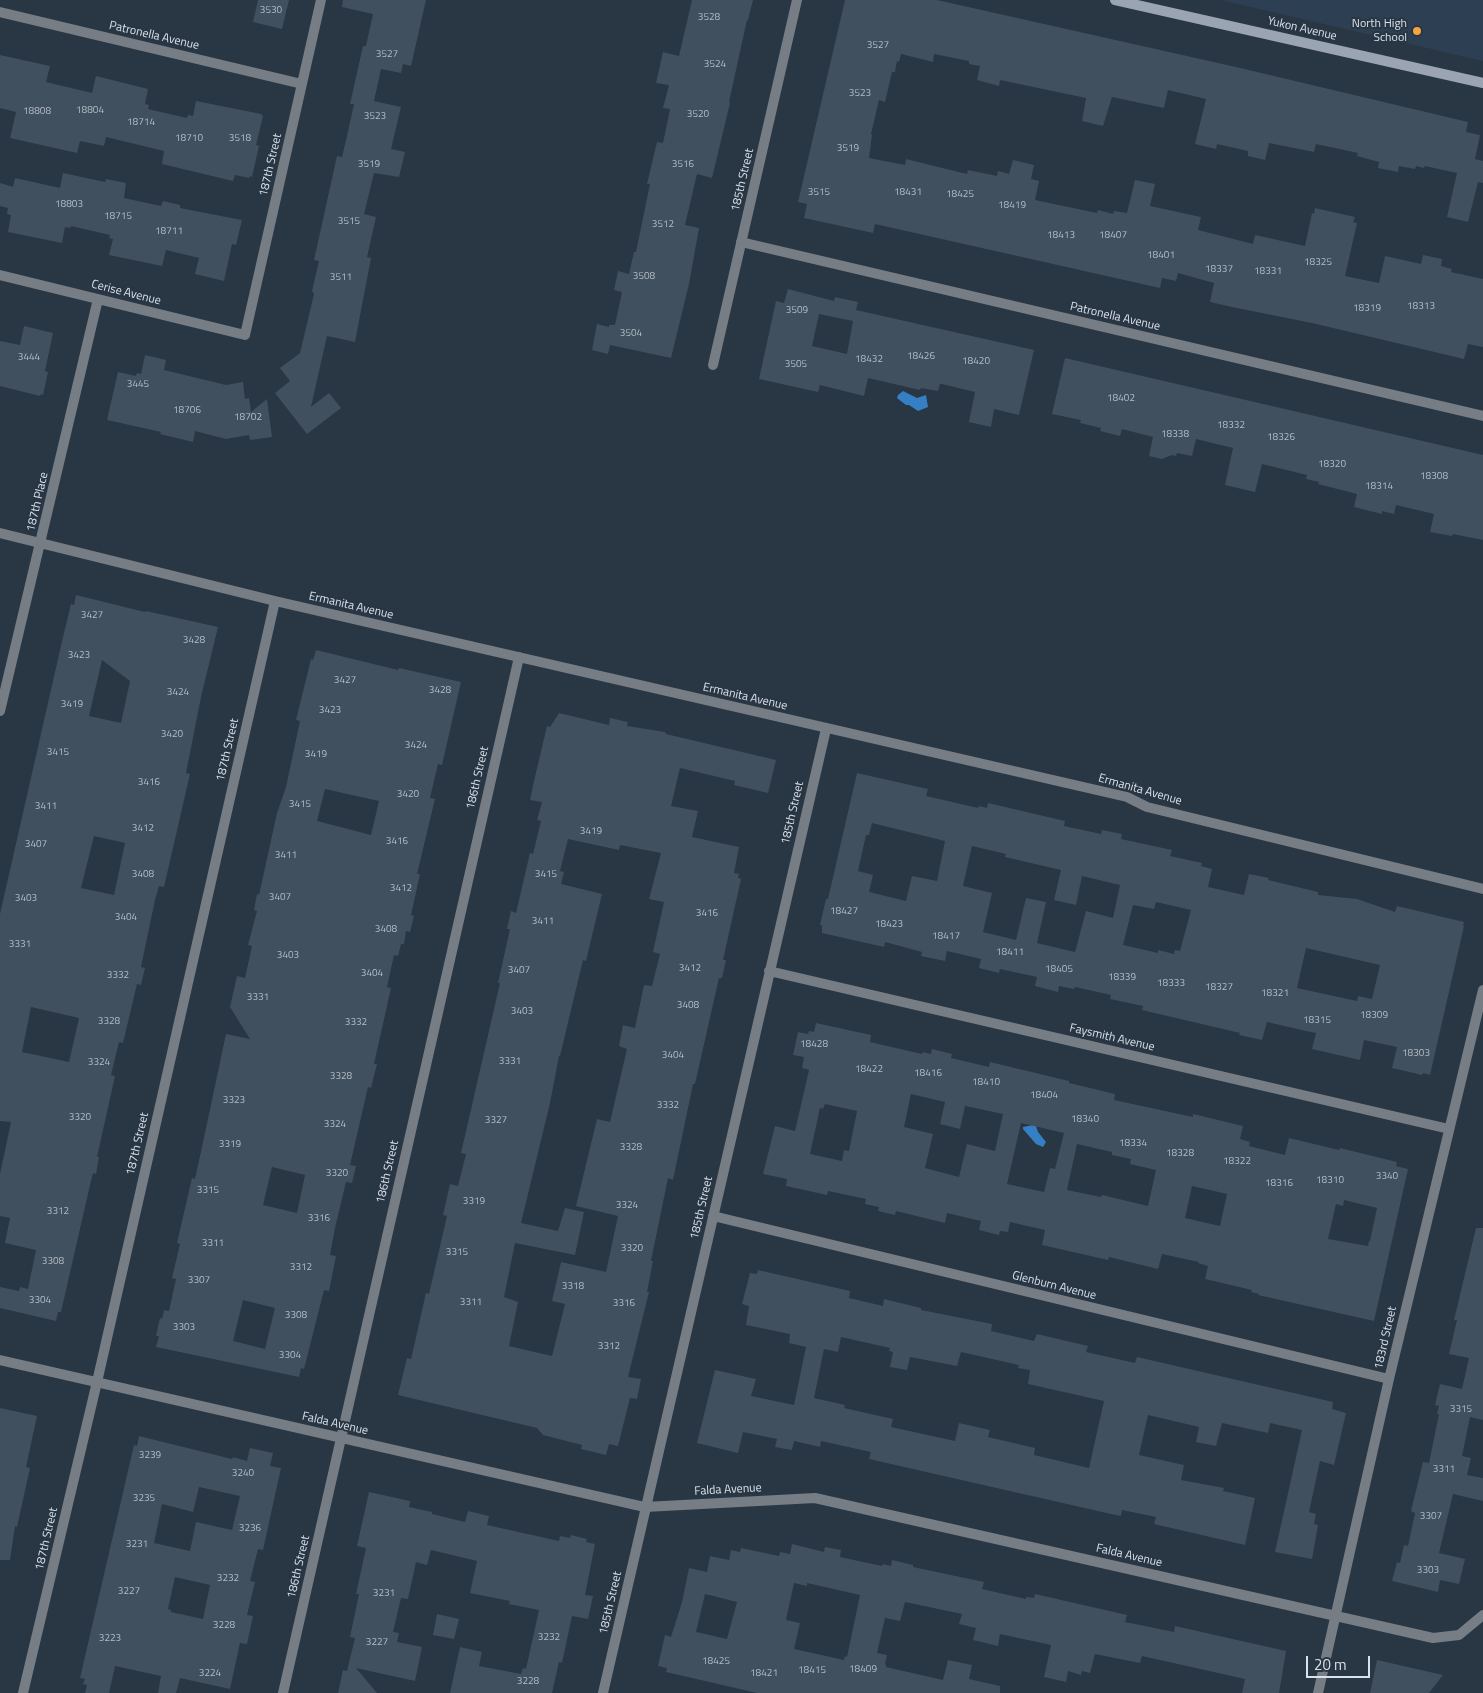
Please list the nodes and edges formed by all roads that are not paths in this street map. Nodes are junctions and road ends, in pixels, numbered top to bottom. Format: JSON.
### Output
{"nodes":[{"id":1,"x":321,"y":0,"type":"edge"},
{"id":2,"x":797,"y":0,"type":"edge"},
{"id":3,"x":1115,"y":0,"type":"edge"},
{"id":4,"x":0,"y":12,"type":"edge"},
{"id":5,"x":1483,"y":83,"type":"edge"},
{"id":6,"x":302,"y":84,"type":"junction"},
{"id":7,"x":741,"y":242,"type":"junction"},
{"id":8,"x":0,"y":276,"type":"edge"},
{"id":9,"x":98,"y":299,"type":"junction"},
{"id":10,"x":245,"y":335,"type":"joint"},
{"id":11,"x":713,"y":365,"type":"dead end"},
{"id":12,"x":1483,"y":416,"type":"edge"},
{"id":13,"x":0,"y":534,"type":"edge"},
{"id":14,"x":41,"y":542,"type":"junction"},
{"id":15,"x":274,"y":601,"type":"junction"},
{"id":16,"x":519,"y":658,"type":"junction"},
{"id":17,"x":0,"y":712,"type":"edge"},
{"id":18,"x":826,"y":729,"type":"junction"},
{"id":19,"x":1483,"y":889,"type":"edge"},
{"id":20,"x":769,"y":972,"type":"junction"},
{"id":21,"x":1483,"y":990,"type":"edge"},
{"id":22,"x":1449,"y":1129,"type":"junction"},
{"id":23,"x":713,"y":1216,"type":"junction"},
{"id":24,"x":0,"y":1360,"type":"edge"},
{"id":25,"x":1389,"y":1379,"type":"junction"},
{"id":26,"x":97,"y":1382,"type":"junction"},
{"id":27,"x":341,"y":1438,"type":"junction"},
{"id":28,"x":646,"y":1508,"type":"junction"},
{"id":29,"x":1483,"y":1615,"type":"edge"},
{"id":30,"x":1336,"y":1616,"type":"junction"},
{"id":31,"x":23,"y":1693,"type":"edge"},
{"id":32,"x":283,"y":1693,"type":"edge"},
{"id":33,"x":603,"y":1693,"type":"edge"},
{"id":34,"x":1318,"y":1693,"type":"edge"}],
"edges":[{"from":1,"to":6,"type":"street","name":"187th Street"},
{"from":2,"to":7,"type":"street","name":"185th Street"},
{"from":3,"to":5,"type":"street","name":"Yukon Avenue"},
{"from":4,"to":6,"type":"street","name":"Patronella Avenue"},
{"from":6,"to":10,"type":"street","name":"187th Street"},
{"from":7,"to":11,"type":"street","name":"185th Street"},
{"from":7,"to":12,"type":"street","name":"Patronella Avenue"},
{"from":8,"to":9,"type":"street","name":"Cerise Avenue"},
{"from":9,"to":10,"type":"street","name":"Cerise Avenue"},
{"from":9,"to":14,"type":"street","name":"187th Place"},
{"from":13,"to":14,"type":"street","name":"Ermanita Avenue"},
{"from":14,"to":15,"type":"street","name":"Ermanita Avenue"},
{"from":14,"to":17,"type":"street","name":"187th Place"},
{"from":15,"to":16,"type":"street","name":"Ermanita Avenue"},
{"from":15,"to":26,"type":"street","name":"187th Street"},
{"from":16,"to":18,"type":"street","name":"Ermanita Avenue"},
{"from":16,"to":27,"type":"street","name":"186th Street"},
{"from":18,"to":19,"type":"street","name":"Ermanita Avenue"},
{"from":18,"to":20,"type":"street","name":"185th Street"},
{"from":20,"to":22,"type":"street","name":"Faysmith Avenue"},
{"from":20,"to":23,"type":"street","name":"185th Street"},
{"from":21,"to":22,"type":"street","name":"183rd Street"},
{"from":22,"to":25,"type":"street","name":"183rd Street"},
{"from":23,"to":25,"type":"street","name":"Glenburn Avenue"},
{"from":23,"to":28,"type":"street","name":"185th Street"},
{"from":24,"to":26,"type":"street","name":"Falda Avenue"},
{"from":25,"to":30,"type":"street","name":"183rd Street"},
{"from":26,"to":27,"type":"street","name":"Falda Avenue"},
{"from":26,"to":31,"type":"street","name":"187th Street"},
{"from":27,"to":28,"type":"street","name":"Falda Avenue"},
{"from":27,"to":32,"type":"street","name":"186th Street"},
{"from":28,"to":30,"type":"street","name":"Falda Avenue"},
{"from":28,"to":33,"type":"street","name":"185th Street"},
{"from":29,"to":30,"type":"street","name":"Falda Avenue"},
{"from":30,"to":34,"type":"street","name":"183rd Street"}]}
